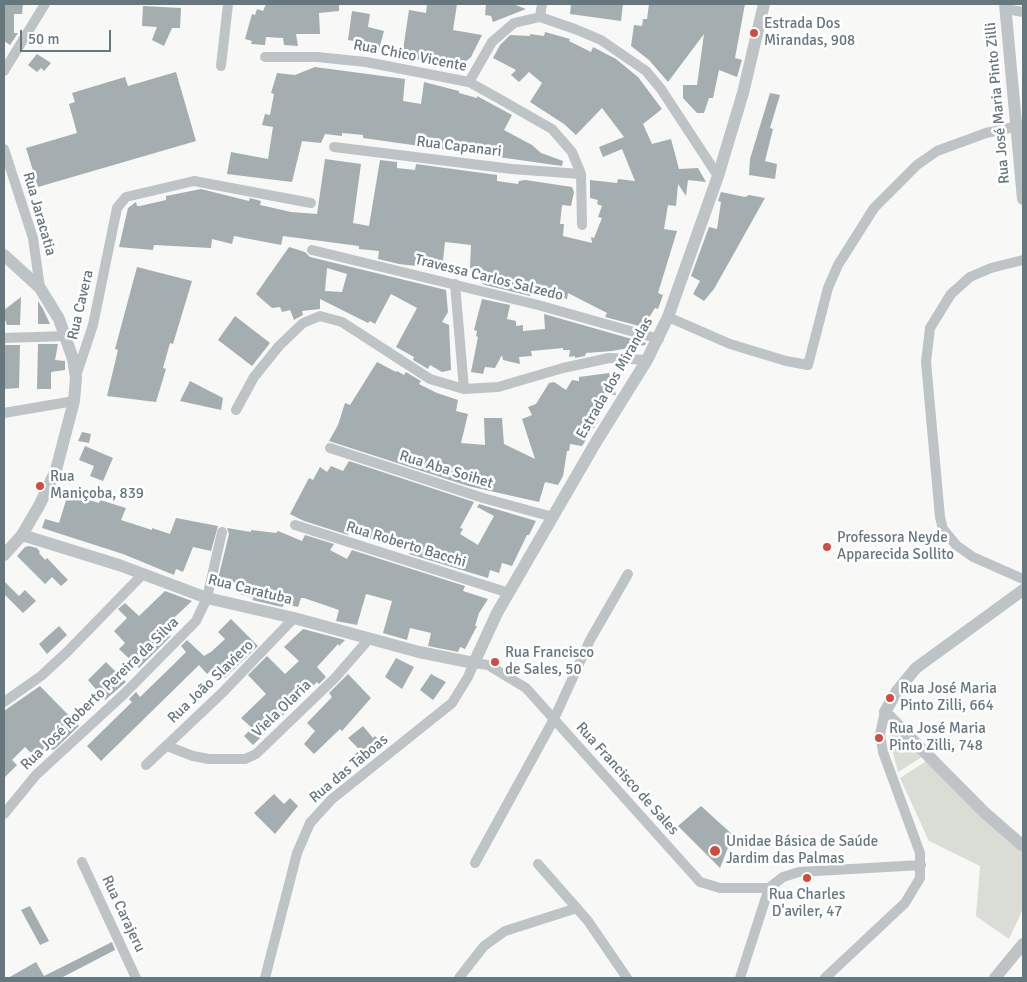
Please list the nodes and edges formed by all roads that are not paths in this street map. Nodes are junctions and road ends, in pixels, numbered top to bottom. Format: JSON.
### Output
{"nodes":[{"id":1,"x":44,"y":4,"type":"edge"},
{"id":2,"x":228,"y":4,"type":"edge"},
{"id":3,"x":542,"y":4,"type":"edge"},
{"id":4,"x":764,"y":4,"type":"edge"},
{"id":5,"x":1006,"y":7,"type":"edge"},
{"id":6,"x":1023,"y":12,"type":"edge"},
{"id":7,"x":540,"y":18,"type":"junction"},
{"id":8,"x":265,"y":57,"type":"dead end"},
{"id":9,"x":221,"y":66,"type":"dead end"},
{"id":10,"x":4,"y":71,"type":"edge"},
{"id":11,"x":469,"y":82,"type":"junction"},
{"id":12,"x":1020,"y":125,"type":"edge"},
{"id":13,"x":334,"y":147,"type":"dead end"},
{"id":14,"x":4,"y":149,"type":"edge"},
{"id":15,"x":581,"y":174,"type":"junction"},
{"id":16,"x":718,"y":176,"type":"junction"},
{"id":17,"x":1023,"y":199,"type":"edge"},
{"id":18,"x":311,"y":203,"type":"dead end"},
{"id":19,"x":582,"y":225,"type":"dead end"},
{"id":20,"x":312,"y":250,"type":"dead end"},
{"id":21,"x":4,"y":254,"type":"edge"},
{"id":22,"x":1023,"y":260,"type":"edge"},
{"id":23,"x":455,"y":284,"type":"junction"},
{"id":24,"x":40,"y":288,"type":"junction"},
{"id":25,"x":668,"y":317,"type":"junction"},
{"id":26,"x":66,"y":336,"type":"junction"},
{"id":27,"x":4,"y":338,"type":"edge"},
{"id":28,"x":658,"y":339,"type":"junction"},
{"id":29,"x":647,"y":360,"type":"junction"},
{"id":30,"x":76,"y":378,"type":"junction"},
{"id":31,"x":464,"y":389,"type":"junction"},
{"id":32,"x":74,"y":401,"type":"junction"},
{"id":33,"x":236,"y":410,"type":"dead end"},
{"id":34,"x":4,"y":413,"type":"edge"},
{"id":35,"x":330,"y":448,"type":"dead end"},
{"id":36,"x":553,"y":517,"type":"junction"},
{"id":37,"x":295,"y":525,"type":"dead end"},
{"id":38,"x":222,"y":532,"type":"dead end"},
{"id":39,"x":22,"y":535,"type":"junction"},
{"id":40,"x":4,"y":555,"type":"edge"},
{"id":41,"x":143,"y":574,"type":"junction"},
{"id":42,"x":628,"y":574,"type":"dead end"},
{"id":43,"x":1023,"y":579,"type":"edge"},
{"id":44,"x":1023,"y":590,"type":"edge"},
{"id":45,"x":509,"y":593,"type":"junction"},
{"id":46,"x":207,"y":598,"type":"junction"},
{"id":47,"x":294,"y":618,"type":"junction"},
{"id":48,"x":369,"y":639,"type":"junction"},
{"id":49,"x":474,"y":663,"type":"junction"},
{"id":50,"x":4,"y":702,"type":"edge"},
{"id":51,"x":885,"y":712,"type":"junction"},
{"id":52,"x":554,"y":719,"type":"junction"},
{"id":53,"x":167,"y":746,"type":"junction"},
{"id":54,"x":146,"y":765,"type":"dead end"},
{"id":55,"x":5,"y":811,"type":"edge"},
{"id":56,"x":1023,"y":846,"type":"edge"},
{"id":57,"x":82,"y":862,"type":"dead end"},
{"id":58,"x":475,"y":863,"type":"dead end"},
{"id":59,"x":538,"y":864,"type":"dead end"},
{"id":60,"x":921,"y":865,"type":"junction"},
{"id":61,"x":769,"y":888,"type":"junction"},
{"id":62,"x":577,"y":908,"type":"junction"},
{"id":63,"x":1023,"y":944,"type":"edge"},
{"id":64,"x":136,"y":978,"type":"edge"},
{"id":65,"x":265,"y":978,"type":"edge"},
{"id":66,"x":460,"y":978,"type":"edge"},
{"id":67,"x":627,"y":978,"type":"edge"},
{"id":68,"x":740,"y":978,"type":"edge"},
{"id":69,"x":825,"y":978,"type":"edge"},
{"id":70,"x":995,"y":978,"type":"edge"}],
"edges":[{"from":1,"to":10,"type":"street"},
{"from":2,"to":9,"type":"street"},
{"from":3,"to":7,"type":"street"},
{"from":4,"to":16,"type":"street","name":"Estrada dos Mirandas"},
{"from":5,"to":6,"type":"street"},
{"from":5,"to":12,"type":"street","name":"Rua José Maria Pinto Zilli"},
{"from":7,"to":11,"type":"street"},
{"from":7,"to":16,"type":"street"},
{"from":8,"to":11,"type":"street","name":"Rua Chico Vicente"},
{"from":11,"to":15,"type":"street","name":"Rua Chico Vicente"},
{"from":12,"to":17,"type":"street","name":"Rua José Maria Pinto Zilli"},
{"from":12,"to":25,"type":"street"},
{"from":13,"to":15,"type":"street","name":"Rua Capanari"},
{"from":14,"to":24,"type":"street","name":"Rua Jaracatia"},
{"from":15,"to":19,"type":"street","name":"Rua Chico Vicente"},
{"from":16,"to":25,"type":"street","name":"Estrada dos Mirandas"},
{"from":18,"to":30,"type":"street","name":"Rua Cavera"},
{"from":20,"to":23,"type":"street","name":"Travessa Carlos Salzedo"},
{"from":21,"to":24,"type":"street"},
{"from":22,"to":43,"type":"street"},
{"from":23,"to":28,"type":"street","name":"Travessa Carlos Salzedo"},
{"from":23,"to":31,"type":"street"},
{"from":24,"to":26,"type":"street"},
{"from":25,"to":28,"type":"street","name":"Estrada dos Mirandas"},
{"from":26,"to":27,"type":"street"},
{"from":26,"to":30,"type":"street"},
{"from":28,"to":29,"type":"street","name":"Estrada dos Mirandas"},
{"from":29,"to":31,"type":"street"},
{"from":29,"to":36,"type":"street","name":"Estrada dos Mirandas"},
{"from":30,"to":32,"type":"street"},
{"from":31,"to":33,"type":"street"},
{"from":32,"to":34,"type":"street"},
{"from":32,"to":39,"type":"street"},
{"from":35,"to":36,"type":"street","name":"Rua Aba Soihet"},
{"from":36,"to":45,"type":"street","name":"Estrada dos Mirandas"},
{"from":37,"to":45,"type":"street","name":"Rua Roberto Bacchi"},
{"from":38,"to":46,"type":"street","name":"Rua José Roberto Pereira da Silva"},
{"from":39,"to":40,"type":"street"},
{"from":39,"to":41,"type":"street","name":"Rua Caratuba"},
{"from":41,"to":46,"type":"street","name":"Rua Caratuba"},
{"from":41,"to":50,"type":"street"},
{"from":42,"to":52,"type":"street"},
{"from":44,"to":51,"type":"street"},
{"from":45,"to":49,"type":"street","name":"Estrada dos Mirandas"},
{"from":46,"to":47,"type":"street","name":"Rua Caratuba"},
{"from":46,"to":55,"type":"street","name":"Rua José Roberto Pereira da Silva"},
{"from":47,"to":48,"type":"street","name":"Rua Caratuba"},
{"from":47,"to":53,"type":"street","name":"Rua João Slaviero"},
{"from":48,"to":49,"type":"street","name":"Rua Caratuba"},
{"from":48,"to":53,"type":"street","name":"Viela Olaria"},
{"from":49,"to":52,"type":"street","name":"Rua Francisco de Sales"},
{"from":49,"to":65,"type":"street","name":"Rua das Taboas"},
{"from":51,"to":56,"type":"street"},
{"from":51,"to":60,"type":"street"},
{"from":52,"to":58,"type":"street"},
{"from":52,"to":61,"type":"street","name":"Rua Francisco de Sales"},
{"from":53,"to":54,"type":"street","name":"Rua João Slaviero"},
{"from":57,"to":64,"type":"street","name":"Rua Carajeru"},
{"from":59,"to":62,"type":"street"},
{"from":60,"to":61,"type":"street"},
{"from":60,"to":69,"type":"street"},
{"from":61,"to":68,"type":"street"},
{"from":62,"to":66,"type":"street"},
{"from":62,"to":67,"type":"street"},
{"from":63,"to":70,"type":"street"}]}
